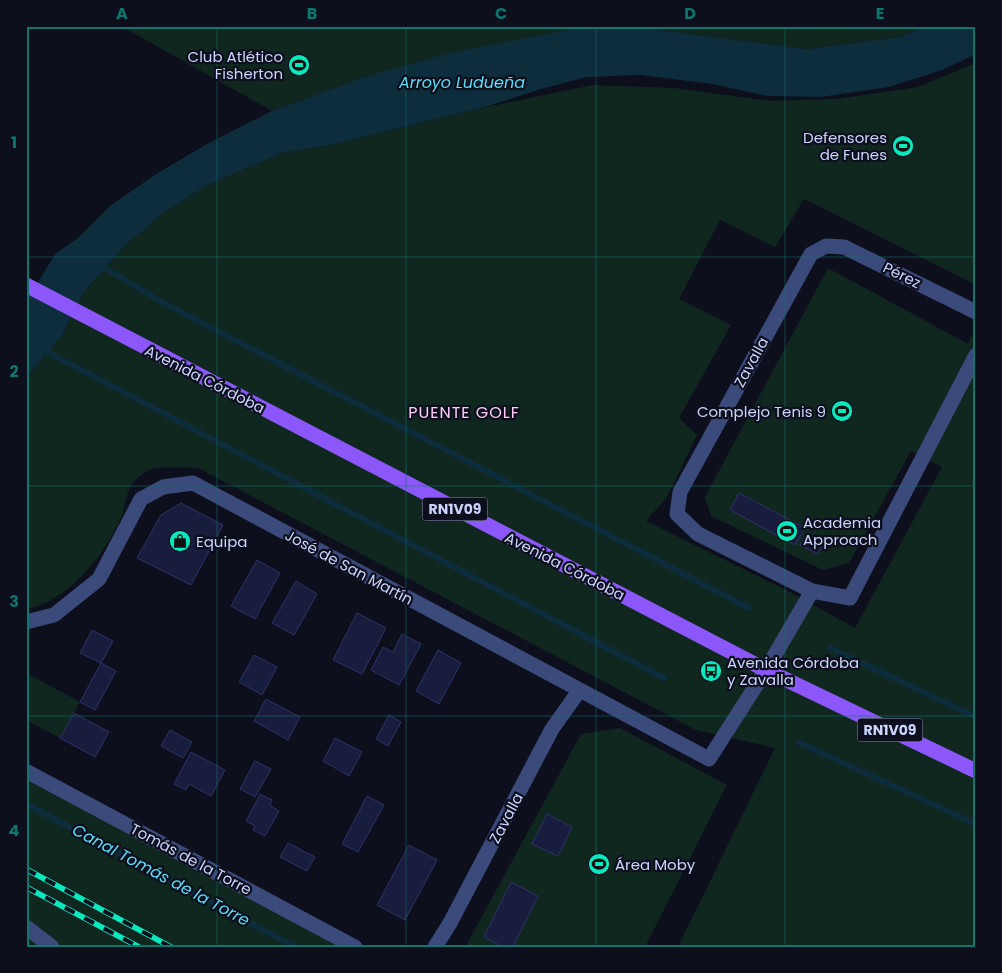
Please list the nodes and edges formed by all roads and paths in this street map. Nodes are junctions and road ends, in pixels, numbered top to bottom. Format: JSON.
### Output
{"nodes":[{"id":1,"x":826,"y":246,"type":"joint"},
{"id":2,"x":26,"y":285,"type":"edge"},
{"id":3,"x":976,"y":312,"type":"edge"},
{"id":4,"x":976,"y":355,"type":"edge"},
{"id":5,"x":812,"y":591,"type":"junction"},
{"id":6,"x":26,"y":622,"type":"edge"},
{"id":7,"x":766,"y":670,"type":"junction"},
{"id":8,"x":579,"y":691,"type":"junction"},
{"id":9,"x":26,"y":771,"type":"edge"},
{"id":10,"x":976,"y":771,"type":"edge"},
{"id":11,"x":26,"y":928,"type":"edge"},
{"id":12,"x":52,"y":947,"type":"edge"},
{"id":13,"x":356,"y":947,"type":"edge"},
{"id":14,"x":435,"y":947,"type":"edge"}],
"edges":[{"from":1,"to":3,"type":"street","name":"Pérez"},
{"from":1,"to":5,"type":"street","name":"Zavalla"},
{"from":2,"to":7,"type":"main road","name":"Avenida Córdoba","number":"RN1V09"},
{"from":4,"to":5,"type":"street"},
{"from":5,"to":7,"type":"street"},
{"from":6,"to":8,"type":"street","name":"José de San Martín"},
{"from":7,"to":8,"type":"street","name":"José de San Martín"},
{"from":7,"to":10,"type":"main road","name":"Avenida Córdoba","number":"RN1V09"},
{"from":8,"to":14,"type":"street","name":"Zavalla"},
{"from":9,"to":13,"type":"street","name":"Tomás de la Torre"},
{"from":11,"to":12,"type":"street"}]}
